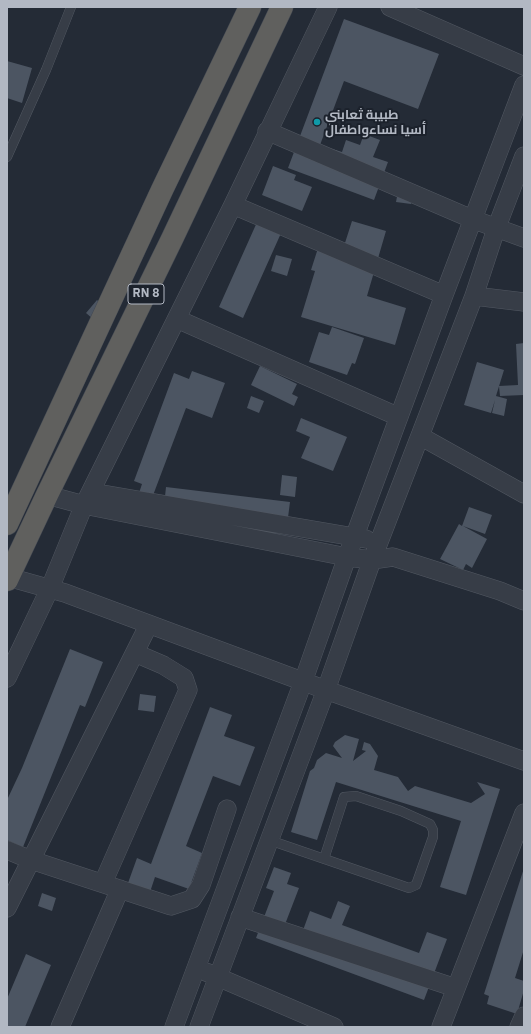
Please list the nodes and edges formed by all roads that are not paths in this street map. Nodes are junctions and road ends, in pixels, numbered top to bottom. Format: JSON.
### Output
{"nodes":[{"id":1,"x":71,"y":7,"type":"edge"},
{"id":2,"x":250,"y":7,"type":"edge"},
{"id":3,"x":282,"y":7,"type":"edge"},
{"id":4,"x":328,"y":7,"type":"edge"},
{"id":5,"x":390,"y":7,"type":"edge"},
{"id":6,"x":524,"y":66,"type":"edge"},
{"id":7,"x":524,"y":85,"type":"edge"},
{"id":8,"x":268,"y":131,"type":"junction"},
{"id":9,"x":524,"y":156,"type":"edge"},
{"id":10,"x":7,"y":157,"type":"edge"},
{"id":11,"x":234,"y":205,"type":"junction"},
{"id":12,"x":472,"y":219,"type":"junction"},
{"id":13,"x":496,"y":229,"type":"junction"},
{"id":14,"x":524,"y":238,"type":"edge"},
{"id":15,"x":444,"y":295,"type":"junction"},
{"id":16,"x":474,"y":296,"type":"junction"},
{"id":17,"x":524,"y":302,"type":"edge"},
{"id":18,"x":177,"y":319,"type":"junction"},
{"id":19,"x":399,"y":417,"type":"junction"},
{"id":20,"x":420,"y":436,"type":"junction"},
{"id":21,"x":524,"y":494,"type":"edge"},
{"id":22,"x":47,"y":495,"type":"junction"},
{"id":23,"x":88,"y":498,"type":"junction"},
{"id":24,"x":7,"y":524,"type":"edge"},
{"id":25,"x":355,"y":537,"type":"junction"},
{"id":26,"x":379,"y":541,"type":"junction"},
{"id":27,"x":347,"y":557,"type":"junction"},
{"id":28,"x":394,"y":557,"type":"junction"},
{"id":29,"x":372,"y":560,"type":"junction"},
{"id":30,"x":8,"y":578,"type":"edge"},
{"id":31,"x":50,"y":588,"type":"junction"},
{"id":32,"x":524,"y":601,"type":"edge"},
{"id":33,"x":150,"y":624,"type":"junction"},
{"id":34,"x":135,"y":653,"type":"junction"},
{"id":35,"x":7,"y":678,"type":"edge"},
{"id":36,"x":303,"y":682,"type":"junction"},
{"id":37,"x":326,"y":690,"type":"junction"},
{"id":38,"x":524,"y":761,"type":"edge"},
{"id":39,"x":227,"y":809,"type":"dead end"},
{"id":40,"x":524,"y":813,"type":"edge"},
{"id":41,"x":247,"y":831,"type":"junction"},
{"id":42,"x":269,"y":840,"type":"junction"},
{"id":43,"x":7,"y":850,"type":"edge"},
{"id":44,"x":324,"y":859,"type":"junction"},
{"id":45,"x":31,"y":860,"type":"junction"},
{"id":46,"x":103,"y":883,"type":"junction"},
{"id":47,"x":120,"y":889,"type":"junction"},
{"id":48,"x":7,"y":908,"type":"edge"},
{"id":49,"x":240,"y":916,"type":"junction"},
{"id":50,"x":196,"y":968,"type":"junction"},
{"id":51,"x":218,"y":977,"type":"junction"},
{"id":52,"x":456,"y":988,"type":"junction"},
{"id":53,"x":524,"y":1016,"type":"edge"},
{"id":54,"x":60,"y":1027,"type":"edge"},
{"id":55,"x":174,"y":1027,"type":"edge"},
{"id":56,"x":199,"y":1027,"type":"edge"},
{"id":57,"x":334,"y":1027,"type":"edge"},
{"id":58,"x":441,"y":1027,"type":"edge"},
{"id":59,"x":520,"y":1027,"type":"edge"}],
"edges":[{"from":1,"to":10,"type":"lane"},
{"from":2,"to":24,"type":"highway","number":"RN 8"},
{"from":3,"to":22,"type":"highway","number":"RN 8"},
{"from":4,"to":8,"type":"street"},
{"from":5,"to":6,"type":"street"},
{"from":7,"to":12,"type":"street"},
{"from":8,"to":11,"type":"street"},
{"from":8,"to":12,"type":"street"},
{"from":9,"to":13,"type":"street"},
{"from":11,"to":15,"type":"street"},
{"from":11,"to":18,"type":"street"},
{"from":12,"to":13,"type":"street"},
{"from":12,"to":15,"type":"street"},
{"from":13,"to":14,"type":"street"},
{"from":13,"to":16,"type":"street"},
{"from":15,"to":19,"type":"street"},
{"from":16,"to":17,"type":"street"},
{"from":16,"to":20,"type":"street"},
{"from":18,"to":19,"type":"street"},
{"from":18,"to":23,"type":"street"},
{"from":19,"to":25,"type":"street"},
{"from":20,"to":21,"type":"street"},
{"from":20,"to":26,"type":"street"},
{"from":22,"to":23,"type":"street"},
{"from":22,"to":30,"type":"highway","number":"RN 8"},
{"from":23,"to":25,"type":"street"},
{"from":23,"to":27,"type":"street"},
{"from":23,"to":31,"type":"street"},
{"from":25,"to":26,"type":"street"},
{"from":25,"to":27,"type":"street"},
{"from":26,"to":28,"type":"street"},
{"from":26,"to":29,"type":"street"},
{"from":27,"to":29,"type":"street"},
{"from":27,"to":36,"type":"street"},
{"from":28,"to":29,"type":"street"},
{"from":28,"to":32,"type":"street"},
{"from":29,"to":37,"type":"street"},
{"from":30,"to":31,"type":"street"},
{"from":31,"to":33,"type":"street"},
{"from":31,"to":35,"type":"street"},
{"from":33,"to":34,"type":"street"},
{"from":33,"to":36,"type":"street"},
{"from":34,"to":45,"type":"street"},
{"from":34,"to":46,"type":"street"},
{"from":36,"to":37,"type":"street"},
{"from":36,"to":41,"type":"street"},
{"from":37,"to":38,"type":"street"},
{"from":37,"to":42,"type":"street"},
{"from":39,"to":47,"type":"street"},
{"from":40,"to":52,"type":"street"},
{"from":41,"to":42,"type":"street"},
{"from":41,"to":50,"type":"street"},
{"from":42,"to":44,"type":"lane"},
{"from":42,"to":49,"type":"street"},
{"from":43,"to":45,"type":"street"},
{"from":44,"to":44,"type":"lane"},
{"from":45,"to":46,"type":"street"},
{"from":45,"to":48,"type":"street"},
{"from":46,"to":47,"type":"street"},
{"from":47,"to":54,"type":"street"},
{"from":49,"to":51,"type":"street"},
{"from":49,"to":52,"type":"street"},
{"from":50,"to":51,"type":"street"},
{"from":50,"to":55,"type":"street"},
{"from":51,"to":56,"type":"street"},
{"from":51,"to":57,"type":"street"},
{"from":52,"to":58,"type":"street"},
{"from":53,"to":59,"type":"street"}]}
